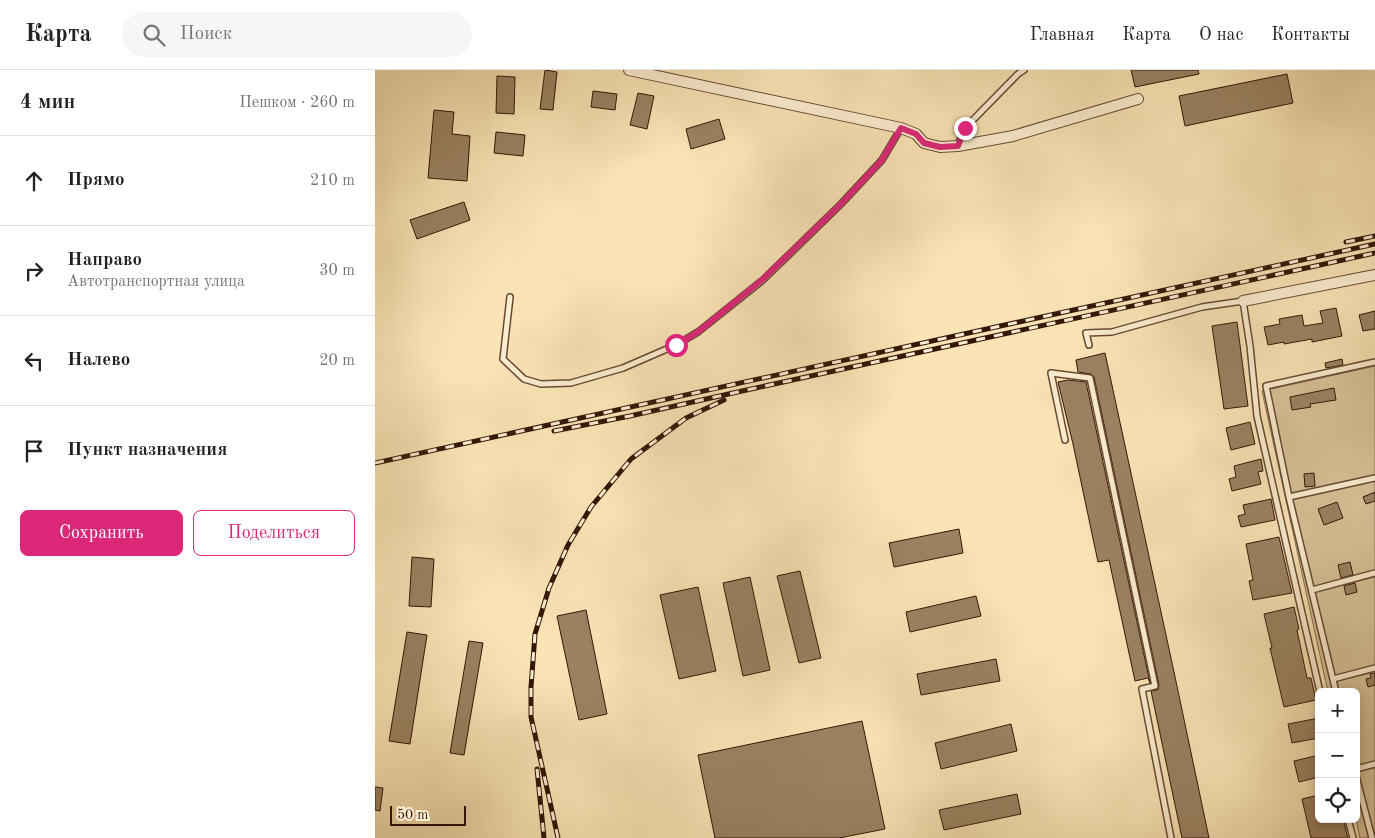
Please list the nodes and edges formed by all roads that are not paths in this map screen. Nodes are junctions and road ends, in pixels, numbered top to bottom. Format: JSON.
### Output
{"nodes":[{"id":1,"x":629,"y":70,"type":"edge"},
{"id":2,"x":1024,"y":70,"type":"edge"},
{"id":3,"x":669,"y":74,"type":"edge"},
{"id":4,"x":1138,"y":99,"type":"dead end"},
{"id":5,"x":901,"y":128,"type":"junction"},
{"id":6,"x":958,"y":146,"type":"junction"},
{"id":7,"x":1375,"y":275,"type":"edge"},
{"id":8,"x":510,"y":296,"type":"dead end"},
{"id":9,"x":1243,"y":301,"type":"junction"},
{"id":10,"x":1089,"y":345,"type":"dead end"},
{"id":11,"x":1375,"y":362,"type":"edge"},
{"id":12,"x":1065,"y":440,"type":"dead end"},
{"id":13,"x":1375,"y":478,"type":"edge"},
{"id":14,"x":1289,"y":497,"type":"junction"},
{"id":15,"x":1375,"y":573,"type":"edge"},
{"id":16,"x":1312,"y":590,"type":"junction"},
{"id":17,"x":1375,"y":668,"type":"edge"},
{"id":18,"x":1333,"y":679,"type":"junction"},
{"id":19,"x":1318,"y":688,"type":"edge"},
{"id":20,"x":1335,"y":688,"type":"edge"},
{"id":21,"x":1375,"y":764,"type":"edge"},
{"id":22,"x":1360,"y":768,"type":"edge"},
{"id":23,"x":1357,"y":778,"type":"edge"},
{"id":24,"x":1350,"y":823,"type":"edge"},
{"id":25,"x":1171,"y":838,"type":"edge"},
{"id":26,"x":1353,"y":838,"type":"edge"},
{"id":27,"x":1372,"y":838,"type":"edge"}],
"edges":[{"from":1,"to":3,"type":"street"},
{"from":2,"to":6,"type":"lane"},
{"from":3,"to":5,"type":"street"},
{"from":4,"to":6,"type":"street"},
{"from":5,"to":6,"type":"street"},
{"from":5,"to":8,"type":"lane"},
{"from":7,"to":9,"type":"street"},
{"from":9,"to":10,"type":"lane"},
{"from":9,"to":19,"type":"lane"},
{"from":11,"to":14,"type":"lane"},
{"from":12,"to":25,"type":"lane"},
{"from":13,"to":14,"type":"lane"},
{"from":14,"to":16,"type":"lane"},
{"from":15,"to":16,"type":"lane"},
{"from":16,"to":18,"type":"lane"},
{"from":17,"to":18,"type":"lane"},
{"from":18,"to":20,"type":"lane"},
{"from":21,"to":22,"type":"lane"},
{"from":23,"to":27,"type":"lane"},
{"from":24,"to":26,"type":"lane"}]}
